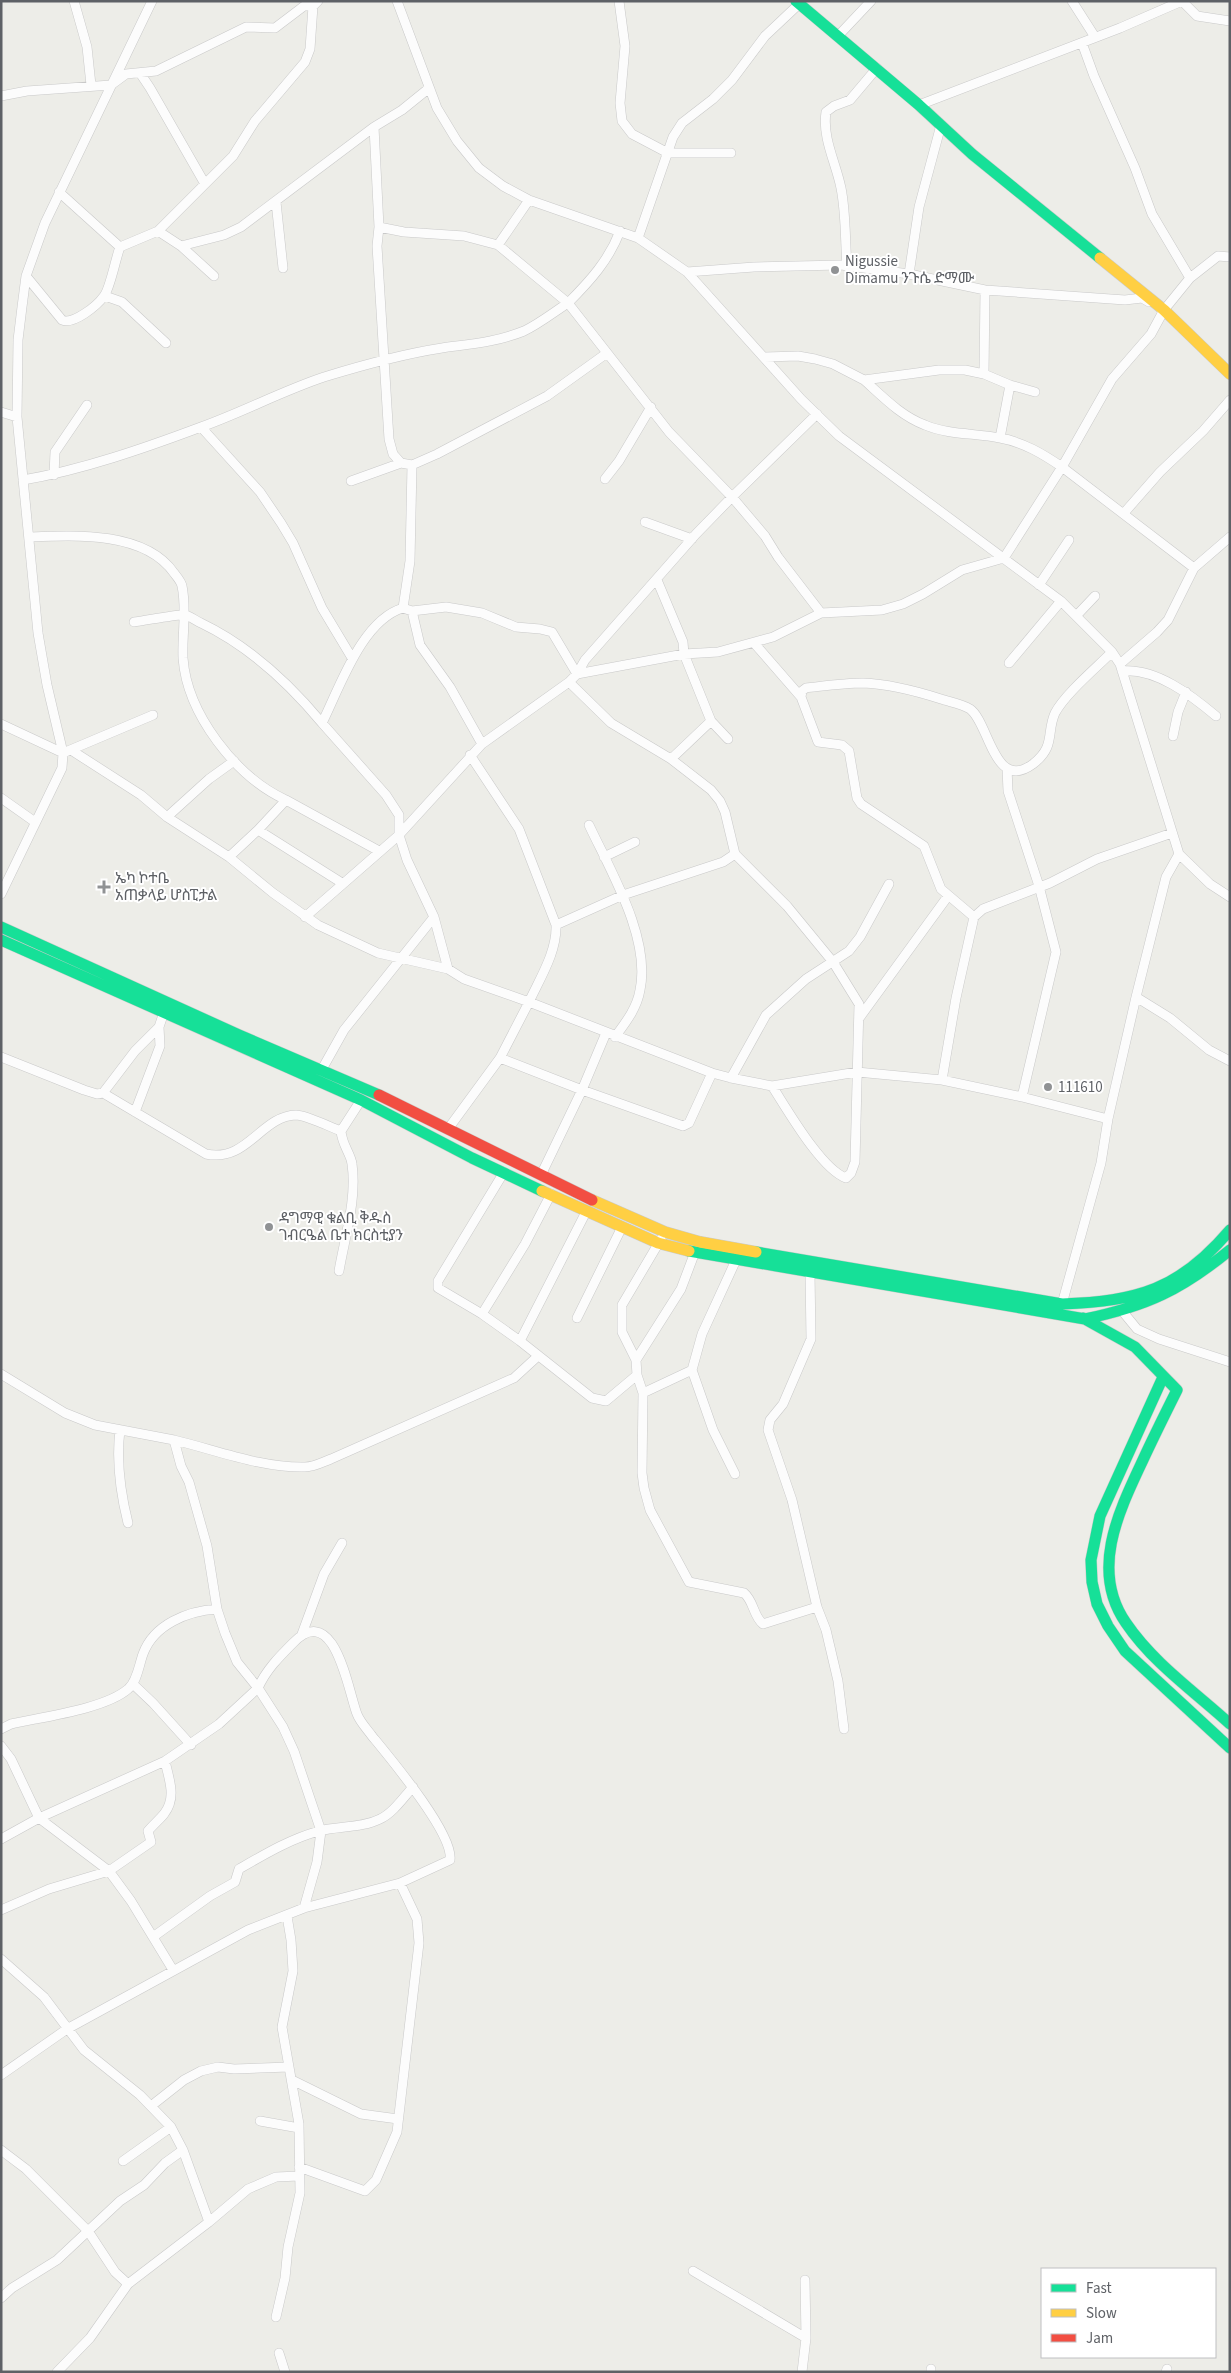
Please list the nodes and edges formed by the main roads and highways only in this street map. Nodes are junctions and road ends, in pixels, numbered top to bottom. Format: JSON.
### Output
{"nodes":[{"id":1,"x":798,"y":3,"type":"edge"},
{"id":2,"x":1230,"y":374,"type":"edge"},
{"id":3,"x":1,"y":926,"type":"edge"},
{"id":4,"x":1,"y":940,"type":"edge"},
{"id":5,"x":1230,"y":1230,"type":"edge"},
{"id":6,"x":1230,"y":1250,"type":"edge"},
{"id":7,"x":1062,"y":1304,"type":"junction"},
{"id":8,"x":1085,"y":1319,"type":"junction"},
{"id":9,"x":1164,"y":1377,"type":"junction"},
{"id":10,"x":1230,"y":1724,"type":"edge"},
{"id":11,"x":1230,"y":1748,"type":"edge"}],
"edges":[{"from":1,"to":2,"type":"main road"},
{"from":3,"to":7,"type":"main road"},
{"from":4,"to":8,"type":"main road"},
{"from":5,"to":7,"type":"main road"},
{"from":6,"to":8,"type":"main road"},
{"from":7,"to":8,"type":"main road"},
{"from":8,"to":9,"type":"main road"},
{"from":9,"to":10,"type":"main road"},
{"from":9,"to":11,"type":"main road"}]}
